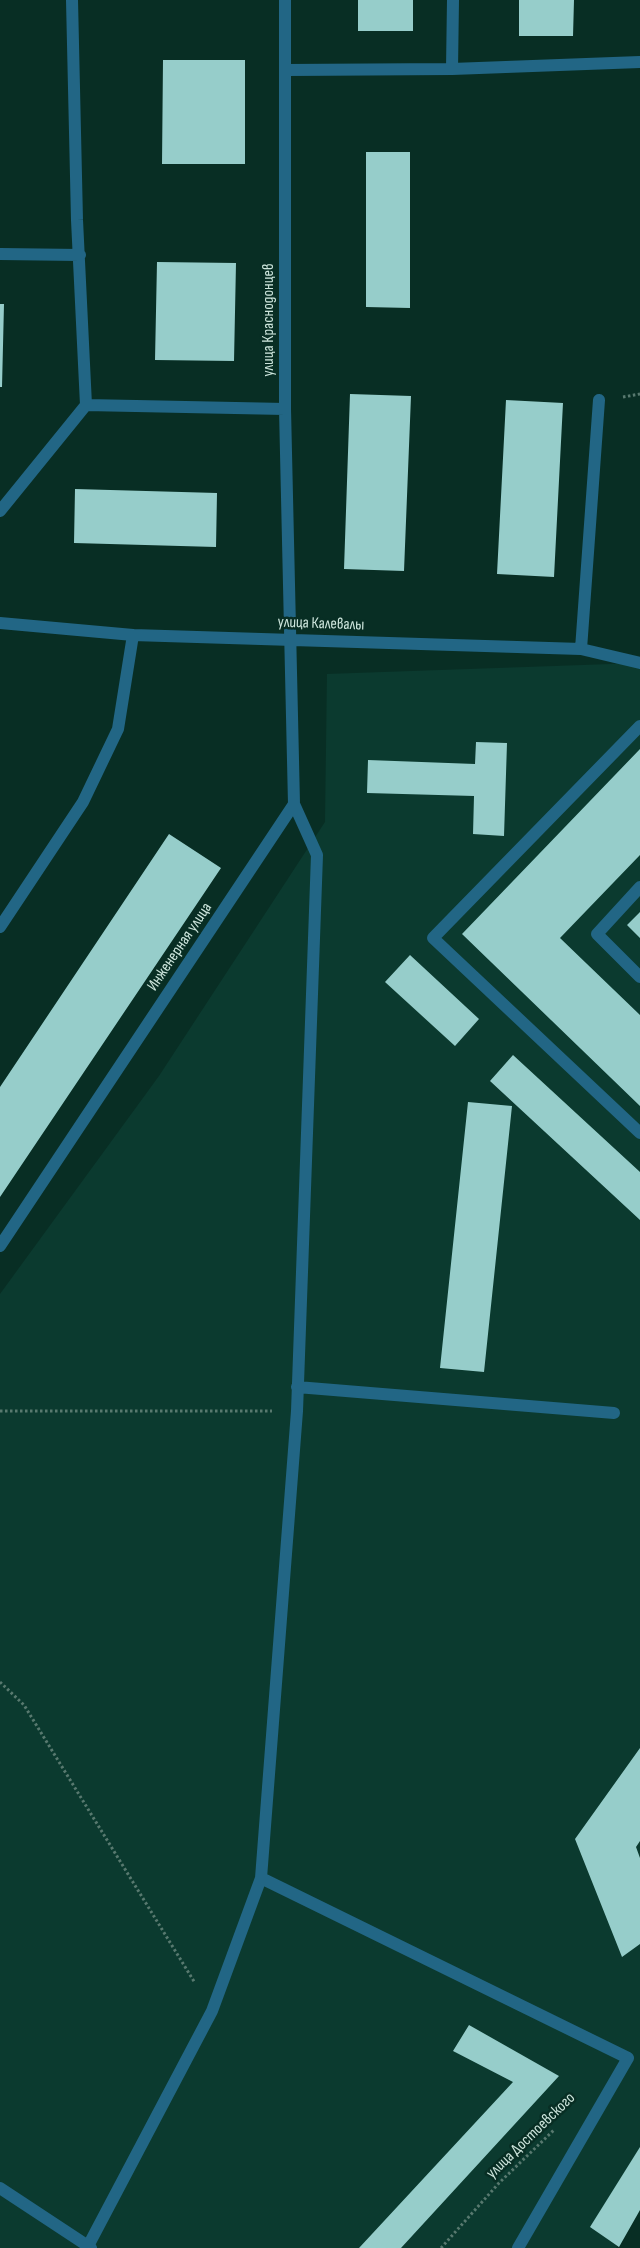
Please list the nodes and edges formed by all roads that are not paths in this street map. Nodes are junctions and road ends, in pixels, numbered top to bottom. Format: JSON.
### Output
{"nodes":[{"id":1,"x":72,"y":0,"type":"edge"},
{"id":2,"x":285,"y":0,"type":"edge"},
{"id":3,"x":453,"y":0,"type":"edge"},
{"id":4,"x":640,"y":62,"type":"edge"},
{"id":5,"x":452,"y":69,"type":"junction"},
{"id":6,"x":286,"y":70,"type":"junction"},
{"id":7,"x":0,"y":254,"type":"edge"},
{"id":8,"x":80,"y":255,"type":"junction"},
{"id":9,"x":599,"y":400,"type":"dead end"},
{"id":10,"x":86,"y":404,"type":"junction"},
{"id":11,"x":285,"y":409,"type":"junction"},
{"id":12,"x":0,"y":512,"type":"edge"},
{"id":13,"x":0,"y":623,"type":"edge"},
{"id":14,"x":133,"y":635,"type":"junction"},
{"id":15,"x":290,"y":639,"type":"junction"},
{"id":16,"x":581,"y":649,"type":"junction"},
{"id":17,"x":640,"y":663,"type":"edge"},
{"id":18,"x":640,"y":726,"type":"edge"},
{"id":19,"x":294,"y":804,"type":"junction"},
{"id":20,"x":640,"y":887,"type":"edge"},
{"id":21,"x":0,"y":927,"type":"edge"},
{"id":22,"x":640,"y":977,"type":"edge"},
{"id":23,"x":640,"y":1132,"type":"edge"},
{"id":24,"x":0,"y":1246,"type":"edge"},
{"id":25,"x":297,"y":1387,"type":"junction"},
{"id":26,"x":614,"y":1413,"type":"dead end"},
{"id":27,"x":261,"y":1878,"type":"junction"},
{"id":28,"x":0,"y":2188,"type":"edge"},
{"id":29,"x":89,"y":2247,"type":"edge"},
{"id":30,"x":518,"y":2248,"type":"edge"}],
"edges":[{"from":1,"to":8,"type":"street"},
{"from":2,"to":6,"type":"street","name":"улица Краснодонцев"},
{"from":3,"to":5,"type":"street"},
{"from":4,"to":5,"type":"street"},
{"from":5,"to":6,"type":"street"},
{"from":6,"to":11,"type":"street","name":"улица Краснодонцев"},
{"from":7,"to":8,"type":"street"},
{"from":8,"to":10,"type":"street"},
{"from":9,"to":16,"type":"street"},
{"from":10,"to":11,"type":"street"},
{"from":10,"to":12,"type":"street"},
{"from":11,"to":15,"type":"street","name":"улица Краснодонцев"},
{"from":13,"to":14,"type":"street","name":"улица Калевалы"},
{"from":14,"to":15,"type":"street","name":"улица Калевалы"},
{"from":14,"to":21,"type":"street"},
{"from":15,"to":16,"type":"street","name":"улица Калевалы"},
{"from":15,"to":19,"type":"street"},
{"from":16,"to":17,"type":"street","name":"улица Калевалы"},
{"from":18,"to":23,"type":"street"},
{"from":19,"to":24,"type":"street","name":"Инженерная улица"},
{"from":19,"to":25,"type":"street"},
{"from":20,"to":22,"type":"street"},
{"from":25,"to":26,"type":"street"},
{"from":25,"to":27,"type":"street"},
{"from":27,"to":29,"type":"street"},
{"from":27,"to":30,"type":"street"},
{"from":28,"to":29,"type":"street"}]}
